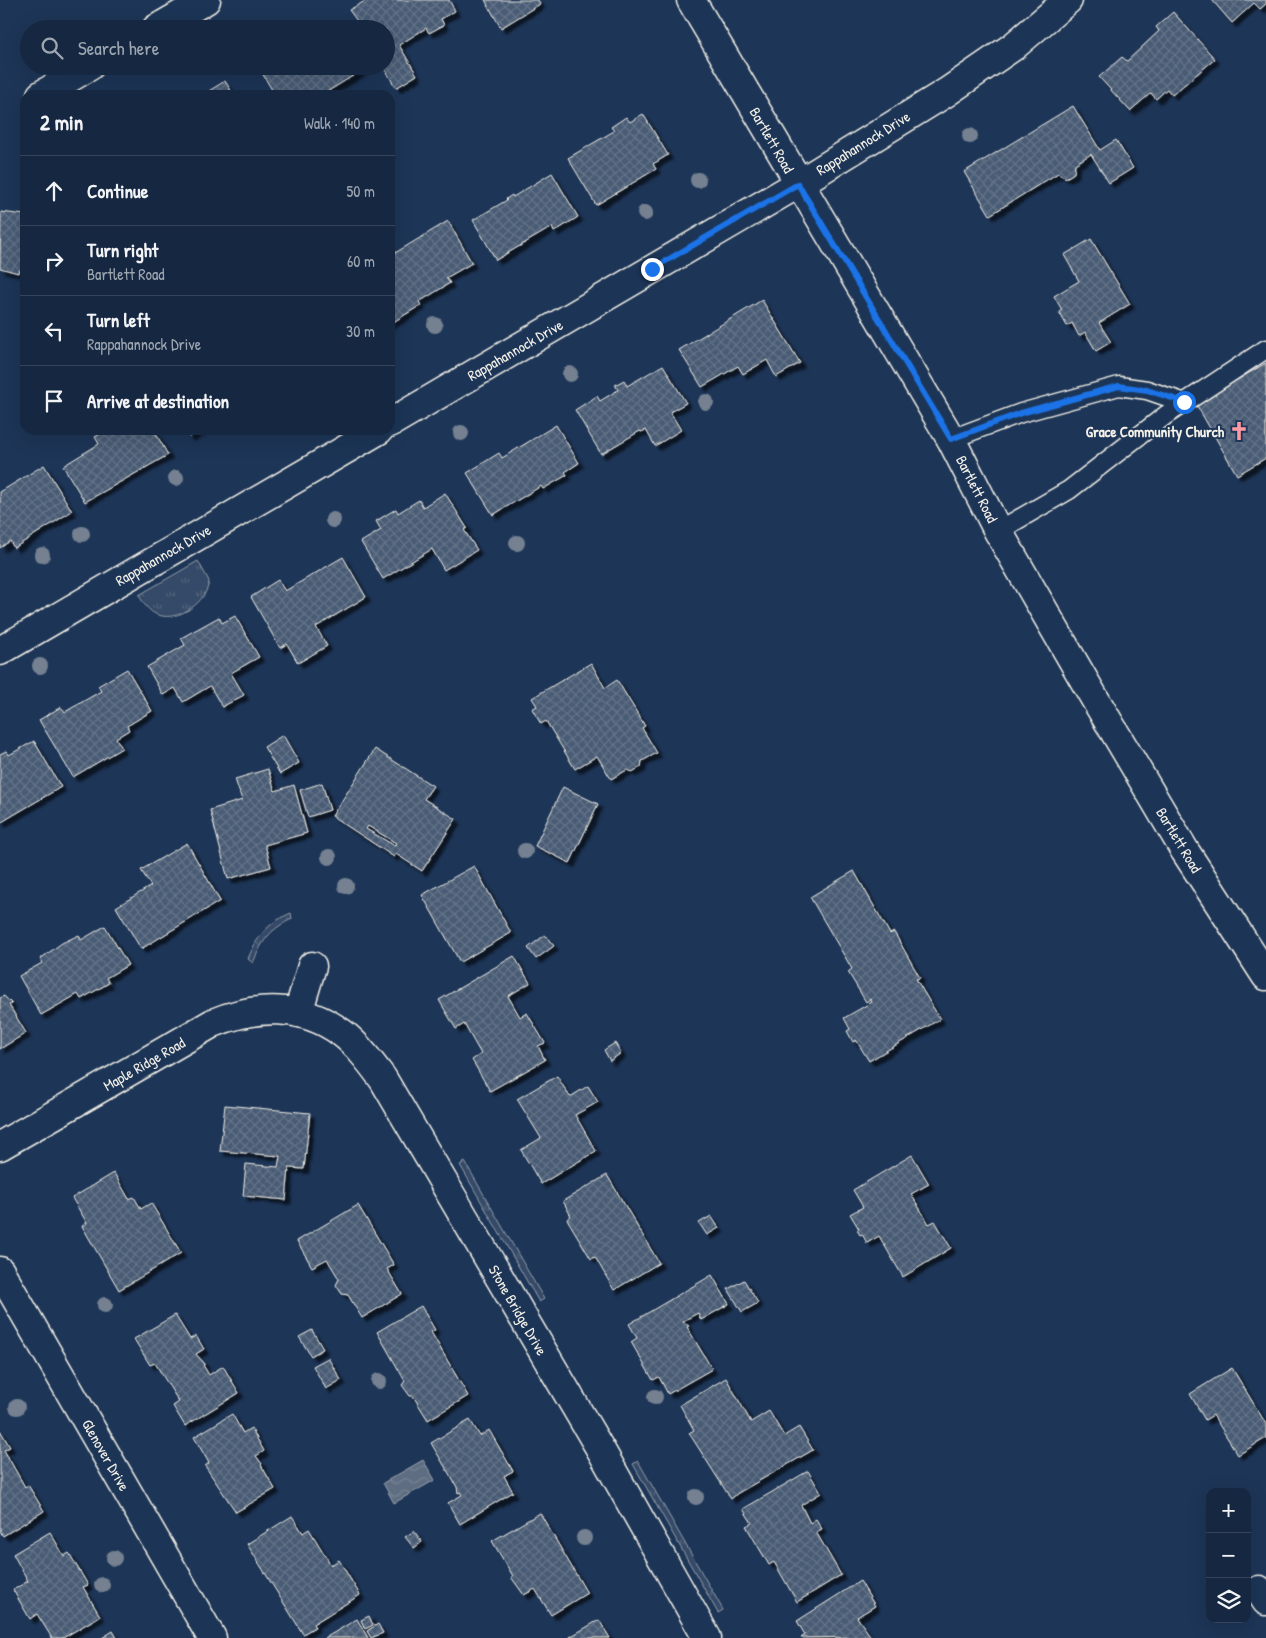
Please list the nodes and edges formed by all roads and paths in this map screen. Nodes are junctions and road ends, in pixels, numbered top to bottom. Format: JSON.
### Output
{"nodes":[{"id":1,"x":206,"y":0,"type":"edge"},
{"id":2,"x":691,"y":0,"type":"edge"},
{"id":3,"x":1068,"y":0,"type":"edge"},
{"id":4,"x":172,"y":20,"type":"edge"},
{"id":5,"x":74,"y":75,"type":"edge"},
{"id":6,"x":48,"y":90,"type":"edge"},
{"id":7,"x":798,"y":184,"type":"junction"},
{"id":8,"x":1266,"y":350,"type":"edge"},
{"id":9,"x":1184,"y":402,"type":"junction"},
{"id":10,"x":395,"y":420,"type":"edge"},
{"id":11,"x":370,"y":435,"type":"edge"},
{"id":12,"x":951,"y":439,"type":"junction"},
{"id":13,"x":998,"y":531,"type":"junction"},
{"id":14,"x":0,"y":651,"type":"edge"},
{"id":15,"x":312,"y":966,"type":"dead end"},
{"id":16,"x":1266,"y":976,"type":"edge"},
{"id":17,"x":298,"y":1013,"type":"junction"},
{"id":18,"x":0,"y":1146,"type":"edge"},
{"id":19,"x":0,"y":1271,"type":"edge"},
{"id":20,"x":212,"y":1638,"type":"edge"},
{"id":21,"x":707,"y":1638,"type":"edge"}],
"edges":[{"from":1,"to":4,"type":"street"},
{"from":2,"to":7,"type":"street","name":"Bartlett Road"},
{"from":3,"to":7,"type":"street","name":"Rappahannock Drive"},
{"from":5,"to":6,"type":"street"},
{"from":7,"to":10,"type":"street","name":"Rappahannock Drive"},
{"from":7,"to":12,"type":"street","name":"Bartlett Road"},
{"from":8,"to":9,"type":"lane"},
{"from":9,"to":12,"type":"lane"},
{"from":9,"to":13,"type":"lane"},
{"from":11,"to":14,"type":"street","name":"Rappahannock Drive"},
{"from":12,"to":13,"type":"street","name":"Bartlett Road"},
{"from":13,"to":16,"type":"street","name":"Bartlett Road"},
{"from":15,"to":17,"type":"street"},
{"from":17,"to":18,"type":"street","name":"Maple Ridge Road"},
{"from":17,"to":21,"type":"street","name":"Stone Bridge Drive"},
{"from":19,"to":20,"type":"street","name":"Glenover Drive"}]}
